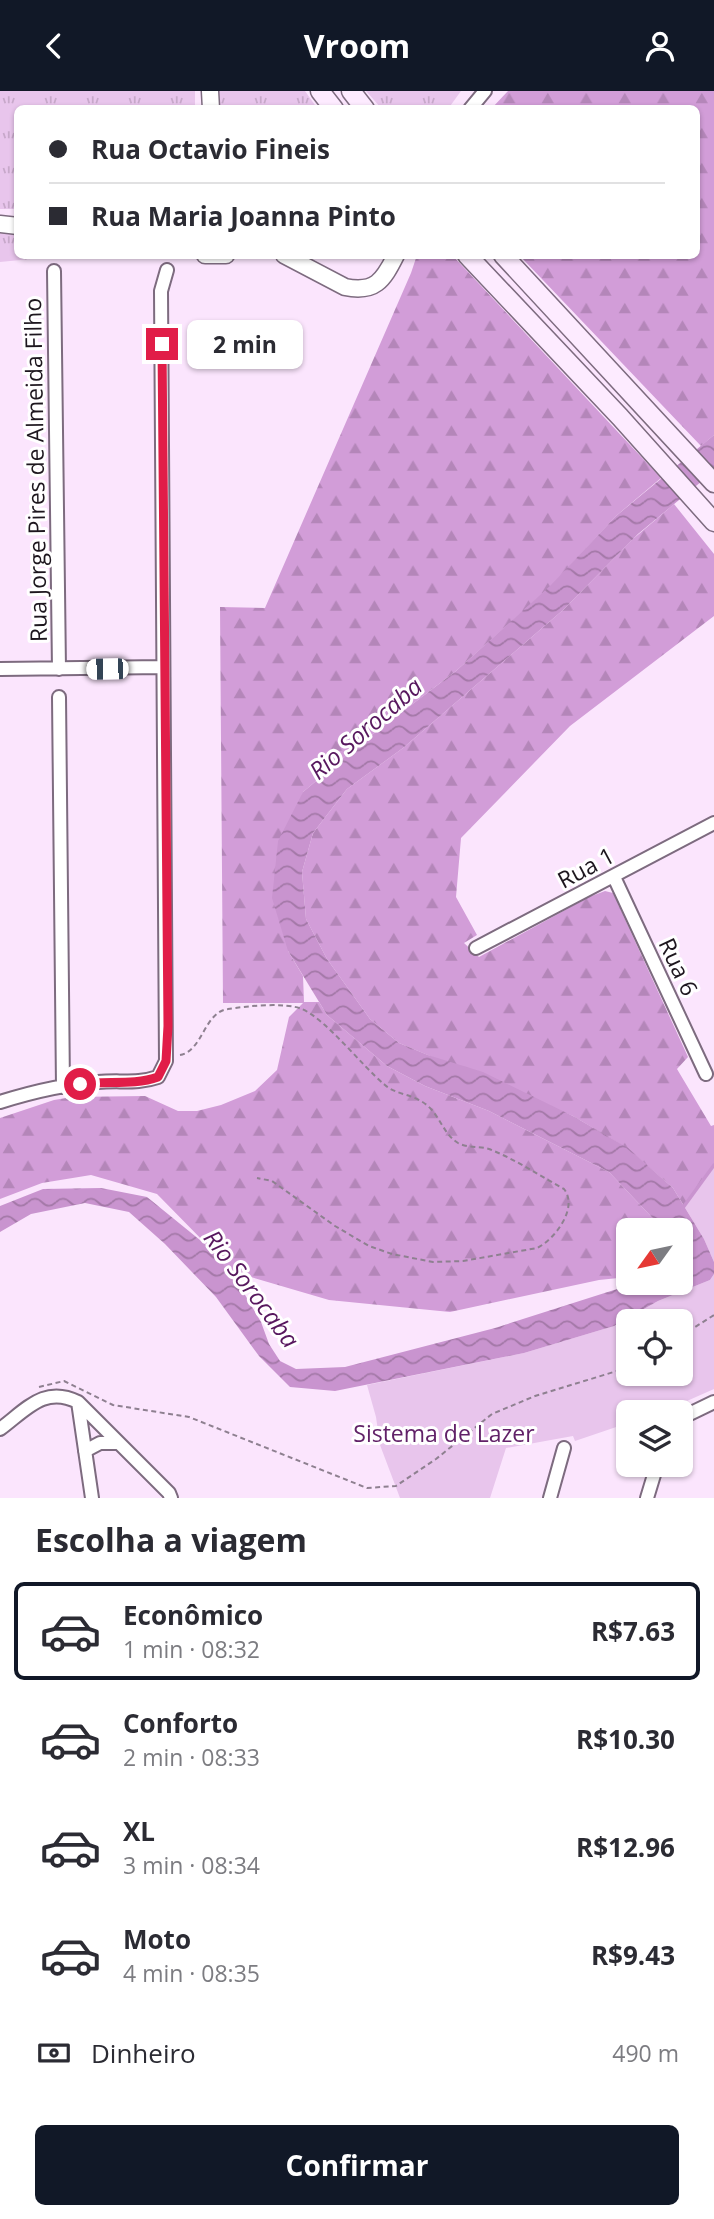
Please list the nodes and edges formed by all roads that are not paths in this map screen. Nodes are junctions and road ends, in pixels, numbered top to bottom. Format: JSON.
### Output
{"nodes":[{"id":1,"x":320,"y":91,"type":"edge"},
{"id":2,"x":351,"y":91,"type":"edge"},
{"id":3,"x":485,"y":91,"type":"edge"},
{"id":4,"x":331,"y":105,"type":"edge"},
{"id":5,"x":362,"y":105,"type":"edge"},
{"id":6,"x":473,"y":105,"type":"edge"},
{"id":7,"x":292,"y":259,"type":"edge"},
{"id":8,"x":394,"y":259,"type":"edge"},
{"id":9,"x":471,"y":259,"type":"edge"},
{"id":10,"x":507,"y":259,"type":"edge"},
{"id":11,"x":167,"y":270,"type":"dead end"},
{"id":12,"x":54,"y":271,"type":"dead end"},
{"id":13,"x":714,"y":484,"type":"edge"},
{"id":14,"x":714,"y":522,"type":"edge"},
{"id":15,"x":163,"y":667,"type":"junction"},
{"id":16,"x":0,"y":669,"type":"edge"},
{"id":17,"x":59,"y":670,"type":"junction"},
{"id":18,"x":59,"y":697,"type":"dead end"},
{"id":19,"x":714,"y":823,"type":"edge"},
{"id":20,"x":614,"y":877,"type":"junction"},
{"id":21,"x":476,"y":948,"type":"dead end"},
{"id":22,"x":706,"y":1074,"type":"dead end"},
{"id":23,"x":63,"y":1087,"type":"junction"},
{"id":24,"x":0,"y":1102,"type":"edge"},
{"id":25,"x":78,"y":1402,"type":"junction"},
{"id":26,"x":714,"y":1402,"type":"edge"},
{"id":27,"x":693,"y":1412,"type":"edge"},
{"id":28,"x":0,"y":1429,"type":"edge"},
{"id":29,"x":117,"y":1443,"type":"junction"},
{"id":30,"x":564,"y":1448,"type":"dead end"},
{"id":31,"x":85,"y":1451,"type":"junction"},
{"id":32,"x":653,"y":1477,"type":"edge"},
{"id":33,"x":92,"y":1498,"type":"edge"},
{"id":34,"x":171,"y":1498,"type":"edge"},
{"id":35,"x":550,"y":1498,"type":"edge"},
{"id":36,"x":647,"y":1498,"type":"edge"}],
"edges":[{"from":1,"to":4,"type":"main road"},
{"from":2,"to":5,"type":"main road"},
{"from":3,"to":6,"type":"street"},
{"from":7,"to":8,"type":"street"},
{"from":9,"to":14,"type":"main road"},
{"from":10,"to":13,"type":"main road"},
{"from":11,"to":15,"type":"street"},
{"from":12,"to":17,"type":"street","name":"Rua Jorge Pires de Almeida Filho"},
{"from":15,"to":17,"type":"street"},
{"from":15,"to":23,"type":"street"},
{"from":16,"to":17,"type":"street"},
{"from":18,"to":23,"type":"street"},
{"from":19,"to":20,"type":"street","name":"Rua 1"},
{"from":20,"to":21,"type":"street","name":"Rua 1"},
{"from":20,"to":22,"type":"street","name":"Rua 6"},
{"from":23,"to":24,"type":"street"},
{"from":25,"to":28,"type":"street"},
{"from":25,"to":29,"type":"street"},
{"from":25,"to":31,"type":"street"},
{"from":26,"to":27,"type":"street"},
{"from":29,"to":31,"type":"street"},
{"from":29,"to":34,"type":"street"},
{"from":30,"to":35,"type":"street"},
{"from":31,"to":33,"type":"street"},
{"from":32,"to":36,"type":"street"}]}
